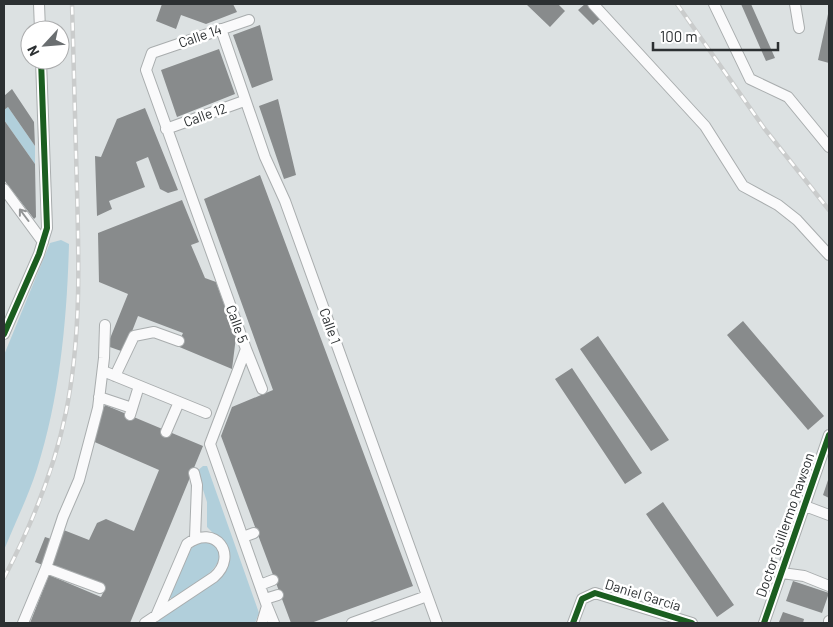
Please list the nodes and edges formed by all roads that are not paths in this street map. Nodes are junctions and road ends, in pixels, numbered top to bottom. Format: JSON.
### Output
{"nodes":[{"id":1,"x":39,"y":4,"type":"edge"},
{"id":2,"x":593,"y":4,"type":"edge"},
{"id":3,"x":714,"y":4,"type":"edge"},
{"id":4,"x":795,"y":4,"type":"edge"},
{"id":5,"x":40,"y":20,"type":"edge"},
{"id":6,"x":249,"y":20,"type":"dead end"},
{"id":7,"x":799,"y":28,"type":"dead end"},
{"id":8,"x":220,"y":29,"type":"junction"},
{"id":9,"x":152,"y":53,"type":"joint"},
{"id":10,"x":41,"y":70,"type":"edge"},
{"id":11,"x":244,"y":101,"type":"junction"},
{"id":12,"x":166,"y":129,"type":"junction"},
{"id":13,"x":829,"y":147,"type":"edge"},
{"id":14,"x":4,"y":189,"type":"edge"},
{"id":15,"x":43,"y":242,"type":"junction"},
{"id":16,"x":829,"y":255,"type":"edge"},
{"id":17,"x":105,"y":325,"type":"dead end"},
{"id":18,"x":4,"y":334,"type":"edge"},
{"id":19,"x":179,"y":341,"type":"dead end"},
{"id":20,"x":246,"y":349,"type":"junction"},
{"id":21,"x":103,"y":371,"type":"junction"},
{"id":22,"x":115,"y":376,"type":"junction"},
{"id":23,"x":139,"y":386,"type":"junction"},
{"id":24,"x":262,"y":389,"type":"dead end"},
{"id":25,"x":99,"y":397,"type":"junction"},
{"id":26,"x":179,"y":402,"type":"junction"},
{"id":27,"x":206,"y":413,"type":"dead end"},
{"id":28,"x":166,"y":432,"type":"dead end"},
{"id":29,"x":829,"y":435,"type":"edge"},
{"id":30,"x":194,"y":473,"type":"dead end"},
{"id":31,"x":237,"y":486,"type":"dead end"},
{"id":32,"x":226,"y":490,"type":"junction"},
{"id":33,"x":806,"y":506,"type":"junction"},
{"id":34,"x":829,"y":514,"type":"edge"},
{"id":35,"x":254,"y":533,"type":"dead end"},
{"id":36,"x":243,"y":537,"type":"junction"},
{"id":37,"x":195,"y":538,"type":"junction"},
{"id":38,"x":260,"y":549,"type":"dead end"},
{"id":39,"x":249,"y":553,"type":"junction"},
{"id":40,"x":46,"y":568,"type":"junction"},
{"id":41,"x":782,"y":573,"type":"junction"},
{"id":42,"x":273,"y":580,"type":"dead end"},
{"id":43,"x":260,"y":585,"type":"junction"},
{"id":44,"x":829,"y":586,"type":"edge"},
{"id":45,"x":100,"y":588,"type":"dead end"},
{"id":46,"x":278,"y":595,"type":"dead end"},
{"id":47,"x":427,"y":596,"type":"junction"},
{"id":48,"x":266,"y":603,"type":"junction"},
{"id":49,"x":156,"y":616,"type":"junction"},
{"id":50,"x":23,"y":623,"type":"edge"},
{"id":51,"x":145,"y":623,"type":"edge"},
{"id":52,"x":262,"y":623,"type":"edge"},
{"id":53,"x":274,"y":623,"type":"edge"},
{"id":54,"x":352,"y":623,"type":"edge"},
{"id":55,"x":437,"y":623,"type":"edge"},
{"id":56,"x":573,"y":623,"type":"edge"},
{"id":57,"x":692,"y":623,"type":"edge"},
{"id":58,"x":764,"y":623,"type":"edge"}],
"edges":[{"from":1,"to":5,"type":"street"},
{"from":2,"to":16,"type":"street"},
{"from":3,"to":13,"type":"street"},
{"from":4,"to":7,"type":"street"},
{"from":6,"to":8,"type":"street","name":"Calle 14"},
{"from":8,"to":9,"type":"street","name":"Calle 14"},
{"from":8,"to":11,"type":"street","name":"Calle 1"},
{"from":9,"to":12,"type":"street","name":"Calle 5"},
{"from":10,"to":15,"type":"street"},
{"from":11,"to":12,"type":"street","name":"Calle 12"},
{"from":11,"to":47,"type":"street","name":"Calle 1"},
{"from":12,"to":20,"type":"street","name":"Calle 5"},
{"from":15,"to":14,"type":"street","one_way":true},
{"from":15,"to":18,"type":"street"},
{"from":17,"to":21,"type":"street"},
{"from":19,"to":22,"type":"street"},
{"from":20,"to":24,"type":"street"},
{"from":20,"to":32,"type":"street","name":"Calle 5"},
{"from":21,"to":22,"type":"street"},
{"from":21,"to":25,"type":"street"},
{"from":22,"to":23,"type":"street"},
{"from":23,"to":25,"type":"street"},
{"from":23,"to":26,"type":"street"},
{"from":25,"to":40,"type":"street"},
{"from":26,"to":27,"type":"street"},
{"from":26,"to":28,"type":"street"},
{"from":29,"to":33,"type":"street","name":"Doctor Guillermo Rawson"},
{"from":30,"to":37,"type":"street"},
{"from":31,"to":32,"type":"street"},
{"from":32,"to":36,"type":"street","name":"Calle 5"},
{"from":33,"to":34,"type":"street"},
{"from":33,"to":41,"type":"street","name":"Doctor Guillermo Rawson"},
{"from":35,"to":36,"type":"street"},
{"from":36,"to":39,"type":"street","name":"Calle 5"},
{"from":37,"to":49,"type":"street"},
{"from":37,"to":49,"type":"street"},
{"from":38,"to":39,"type":"street"},
{"from":39,"to":43,"type":"street","name":"Calle 5"},
{"from":40,"to":45,"type":"street"},
{"from":40,"to":50,"type":"street"},
{"from":41,"to":44,"type":"street"},
{"from":41,"to":58,"type":"street","name":"Doctor Guillermo Rawson"},
{"from":42,"to":43,"type":"street"},
{"from":43,"to":48,"type":"street","name":"Calle 5"},
{"from":46,"to":48,"type":"street"},
{"from":47,"to":54,"type":"street"},
{"from":47,"to":55,"type":"street","name":"Calle 1"},
{"from":48,"to":52,"type":"street"},
{"from":48,"to":53,"type":"street","name":"Calle 5"},
{"from":49,"to":51,"type":"street"},
{"from":56,"to":57,"type":"street","name":"Daniel García"}]}
